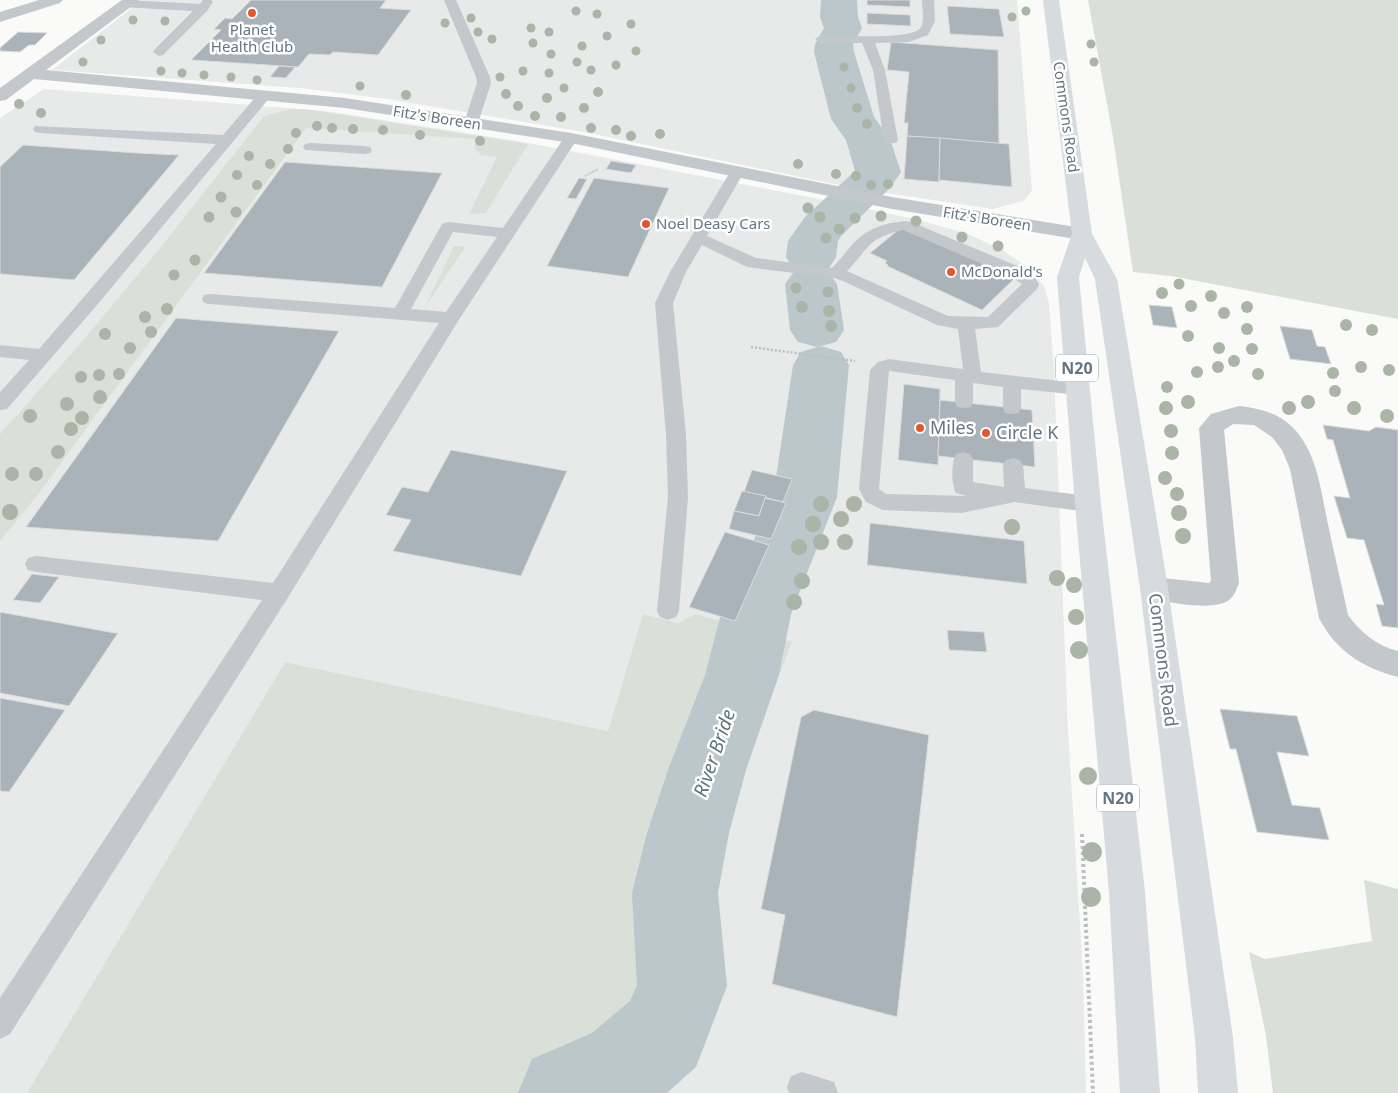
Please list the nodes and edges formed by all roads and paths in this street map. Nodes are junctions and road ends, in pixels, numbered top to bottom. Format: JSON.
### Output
{"nodes":[{"id":1,"x":55,"y":0,"type":"edge"},
{"id":2,"x":450,"y":0,"type":"edge"},
{"id":3,"x":928,"y":0,"type":"edge"},
{"id":4,"x":1051,"y":0,"type":"edge"},
{"id":5,"x":129,"y":2,"type":"edge"},
{"id":6,"x":205,"y":4,"type":"edge"},
{"id":7,"x":0,"y":17,"type":"edge"},
{"id":8,"x":867,"y":39,"type":"junction"},
{"id":9,"x":821,"y":40,"type":"dead end"},
{"id":10,"x":159,"y":52,"type":"dead end"},
{"id":11,"x":31,"y":74,"type":"junction"},
{"id":12,"x":0,"y":96,"type":"edge"},
{"id":13,"x":264,"y":96,"type":"junction"},
{"id":14,"x":471,"y":123,"type":"junction"},
{"id":15,"x":40,"y":129,"type":"dead end"},
{"id":16,"x":570,"y":138,"type":"junction"},
{"id":17,"x":228,"y":140,"type":"junction"},
{"id":18,"x":891,"y":140,"type":"dead end"},
{"id":19,"x":310,"y":147,"type":"dead end"},
{"id":20,"x":365,"y":150,"type":"dead end"},
{"id":21,"x":601,"y":168,"type":"dead end"},
{"id":22,"x":737,"y":172,"type":"junction"},
{"id":23,"x":585,"y":176,"type":"dead end"},
{"id":24,"x":507,"y":233,"type":"junction"},
{"id":25,"x":1082,"y":234,"type":"junction"},
{"id":26,"x":698,"y":238,"type":"junction"},
{"id":27,"x":836,"y":273,"type":"junction"},
{"id":28,"x":210,"y":300,"type":"dead end"},
{"id":29,"x":400,"y":314,"type":"junction"},
{"id":30,"x":451,"y":318,"type":"junction"},
{"id":31,"x":966,"y":324,"type":"junction"},
{"id":32,"x":751,"y":347,"type":"dead end"},
{"id":33,"x":0,"y":352,"type":"edge"},
{"id":34,"x":43,"y":355,"type":"junction"},
{"id":35,"x":884,"y":366,"type":"junction"},
{"id":36,"x":968,"y":377,"type":"junction"},
{"id":37,"x":1012,"y":382,"type":"junction"},
{"id":38,"x":1078,"y":389,"type":"junction"},
{"id":39,"x":964,"y":402,"type":"dead end"},
{"id":40,"x":0,"y":404,"type":"edge"},
{"id":41,"x":1012,"y":408,"type":"dead end"},
{"id":42,"x":963,"y":458,"type":"dead end"},
{"id":43,"x":1014,"y":465,"type":"dead end"},
{"id":44,"x":1015,"y":494,"type":"junction"},
{"id":45,"x":1088,"y":504,"type":"junction"},
{"id":46,"x":36,"y":564,"type":"dead end"},
{"id":47,"x":1154,"y":588,"type":"junction"},
{"id":48,"x":279,"y":593,"type":"junction"},
{"id":49,"x":668,"y":612,"type":"dead end"},
{"id":50,"x":1398,"y":664,"type":"edge"},
{"id":51,"x":0,"y":1024,"type":"edge"},
{"id":52,"x":1140,"y":1093,"type":"edge"},
{"id":53,"x":1218,"y":1093,"type":"edge"}],
"edges":[{"from":1,"to":7,"type":"street"},
{"from":2,"to":14,"type":"lane"},
{"from":3,"to":8,"type":"lane"},
{"from":4,"to":25,"type":"highway","name":"Commons Road","number":"N20"},
{"from":5,"to":6,"type":"lane"},
{"from":5,"to":11,"type":"street"},
{"from":6,"to":10,"type":"lane"},
{"from":8,"to":9,"type":"lane"},
{"from":8,"to":18,"type":"lane"},
{"from":11,"to":12,"type":"street"},
{"from":11,"to":13,"type":"street","name":"Fitz's Boreen"},
{"from":13,"to":14,"type":"street","name":"Fitz's Boreen"},
{"from":13,"to":17,"type":"lane"},
{"from":14,"to":16,"type":"street","name":"Fitz's Boreen"},
{"from":15,"to":17,"type":"lane"},
{"from":16,"to":22,"type":"street","name":"Fitz's Boreen"},
{"from":16,"to":24,"type":"lane"},
{"from":17,"to":34,"type":"lane"},
{"from":19,"to":20,"type":"lane"},
{"from":21,"to":23,"type":"path"},
{"from":22,"to":25,"type":"street","name":"Fitz's Boreen"},
{"from":22,"to":26,"type":"lane"},
{"from":24,"to":29,"type":"lane"},
{"from":24,"to":30,"type":"lane"},
{"from":25,"to":38,"type":"highway","name":"Commons Road","number":"N20"},
{"from":25,"to":47,"type":"highway","name":"Commons Road","number":"N20"},
{"from":26,"to":27,"type":"lane"},
{"from":26,"to":49,"type":"lane"},
{"from":27,"to":31,"type":"lane"},
{"from":27,"to":31,"type":"lane"},
{"from":28,"to":29,"type":"lane"},
{"from":29,"to":30,"type":"lane"},
{"from":30,"to":48,"type":"lane"},
{"from":31,"to":36,"type":"lane"},
{"from":32,"to":35,"type":"path"},
{"from":33,"to":34,"type":"lane"},
{"from":34,"to":40,"type":"lane"},
{"from":35,"to":36,"type":"lane"},
{"from":35,"to":44,"type":"lane"},
{"from":36,"to":37,"type":"lane"},
{"from":36,"to":39,"type":"lane"},
{"from":37,"to":38,"type":"lane"},
{"from":37,"to":41,"type":"lane"},
{"from":38,"to":45,"type":"highway","name":"Commons Road","number":"N20"},
{"from":42,"to":44,"type":"lane"},
{"from":43,"to":44,"type":"lane"},
{"from":44,"to":45,"type":"lane"},
{"from":45,"to":52,"type":"highway","name":"Commons Road","number":"N20"},
{"from":46,"to":48,"type":"lane"},
{"from":47,"to":50,"type":"street"},
{"from":47,"to":53,"type":"highway","name":"Commons Road","number":"N20"},
{"from":48,"to":51,"type":"lane"}]}
